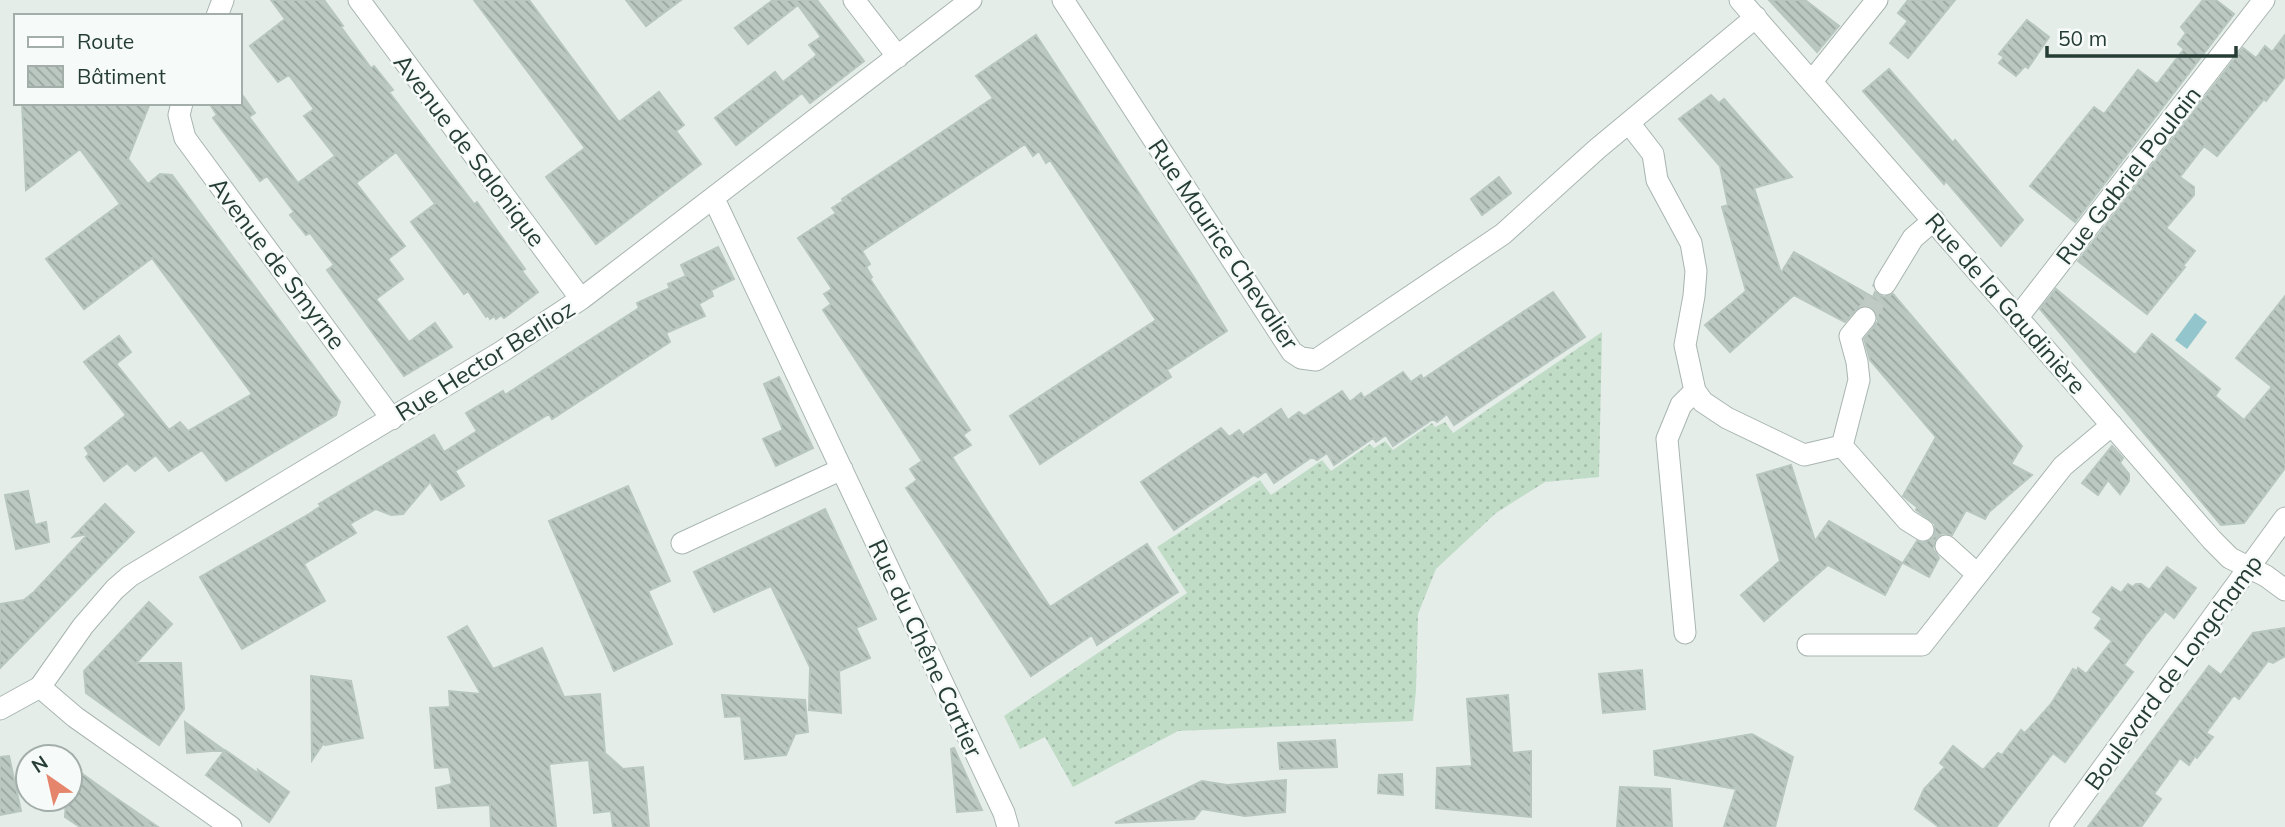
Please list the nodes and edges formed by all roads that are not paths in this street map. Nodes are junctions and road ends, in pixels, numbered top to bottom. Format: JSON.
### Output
{"nodes":[{"id":1,"x":359,"y":0,"type":"edge"},
{"id":2,"x":854,"y":0,"type":"edge"},
{"id":3,"x":971,"y":0,"type":"edge"},
{"id":4,"x":1063,"y":0,"type":"edge"},
{"id":5,"x":1741,"y":0,"type":"edge"},
{"id":6,"x":1877,"y":0,"type":"edge"},
{"id":7,"x":2264,"y":0,"type":"edge"},
{"id":8,"x":1756,"y":17,"type":"junction"},
{"id":9,"x":898,"y":57,"type":"junction"},
{"id":10,"x":1812,"y":81,"type":"junction"},
{"id":11,"x":182,"y":105,"type":"edge"},
{"id":12,"x":1629,"y":123,"type":"junction"},
{"id":13,"x":714,"y":199,"type":"junction"},
{"id":14,"x":1934,"y":220,"type":"junction"},
{"id":15,"x":1885,"y":284,"type":"tunnel mouth"},
{"id":16,"x":581,"y":299,"type":"junction"},
{"id":17,"x":2018,"y":317,"type":"junction"},
{"id":18,"x":1865,"y":318,"type":"tunnel mouth"},
{"id":19,"x":1695,"y":391,"type":"junction"},
{"id":20,"x":392,"y":419,"type":"junction"},
{"id":21,"x":2112,"y":425,"type":"junction"},
{"id":22,"x":1842,"y":446,"type":"junction"},
{"id":23,"x":842,"y":469,"type":"junction"},
{"id":24,"x":2285,"y":518,"type":"edge"},
{"id":25,"x":1923,"y":530,"type":"dead end"},
{"id":26,"x":682,"y":543,"type":"dead end"},
{"id":27,"x":1946,"y":546,"type":"dead end"},
{"id":28,"x":2247,"y":568,"type":"junction"},
{"id":29,"x":1977,"y":574,"type":"junction"},
{"id":30,"x":2285,"y":590,"type":"edge"},
{"id":31,"x":1685,"y":633,"type":"dead end"},
{"id":32,"x":1808,"y":645,"type":"dead end"},
{"id":33,"x":40,"y":688,"type":"junction"},
{"id":34,"x":0,"y":709,"type":"edge"},
{"id":35,"x":231,"y":827,"type":"edge"},
{"id":36,"x":1008,"y":827,"type":"edge"},
{"id":37,"x":2060,"y":827,"type":"edge"}],
"edges":[{"from":1,"to":16,"type":"street","name":"Avenue de Salonique"},
{"from":2,"to":9,"type":"street"},
{"from":3,"to":9,"type":"street","name":"Rue Hector Berlioz"},
{"from":4,"to":12,"type":"street","name":"Rue Maurice Chevalier"},
{"from":5,"to":8,"type":"street","name":"Rue de la Gaudinière"},
{"from":6,"to":10,"type":"street"},
{"from":7,"to":17,"type":"street","name":"Rue Gabriel Poulain"},
{"from":8,"to":10,"type":"street","name":"Rue de la Gaudinière"},
{"from":8,"to":12,"type":"street","name":"Rue Maurice Chevalier"},
{"from":9,"to":13,"type":"street","name":"Rue Hector Berlioz"},
{"from":10,"to":14,"type":"street","name":"Rue de la Gaudinière"},
{"from":11,"to":20,"type":"street","name":"Avenue de Smyrne"},
{"from":12,"to":19,"type":"street"},
{"from":13,"to":16,"type":"street","name":"Rue Hector Berlioz"},
{"from":13,"to":23,"type":"street","name":"Rue du Chêne Cartier"},
{"from":14,"to":15,"type":"street"},
{"from":14,"to":17,"type":"street","name":"Rue de la Gaudinière"},
{"from":16,"to":20,"type":"street","name":"Rue Hector Berlioz"},
{"from":17,"to":21,"type":"street","name":"Rue de la Gaudinière"},
{"from":18,"to":22,"type":"street"},
{"from":19,"to":22,"type":"street"},
{"from":19,"to":31,"type":"street"},
{"from":20,"to":33,"type":"street","name":"Rue Hector Berlioz"},
{"from":21,"to":28,"type":"street","name":"Rue de la Gaudinière"},
{"from":21,"to":29,"type":"street"},
{"from":22,"to":25,"type":"street"},
{"from":23,"to":26,"type":"street"},
{"from":23,"to":36,"type":"street","name":"Rue du Chêne Cartier"},
{"from":24,"to":28,"type":"street","name":"Boulevard de Longchamp"},
{"from":27,"to":29,"type":"street"},
{"from":28,"to":30,"type":"street","name":"Rue de la Gaudinière"},
{"from":28,"to":37,"type":"street","name":"Boulevard de Longchamp"},
{"from":29,"to":32,"type":"street"},
{"from":33,"to":34,"type":"street","name":"Rue Hector Berlioz"},
{"from":33,"to":35,"type":"street"}]}
